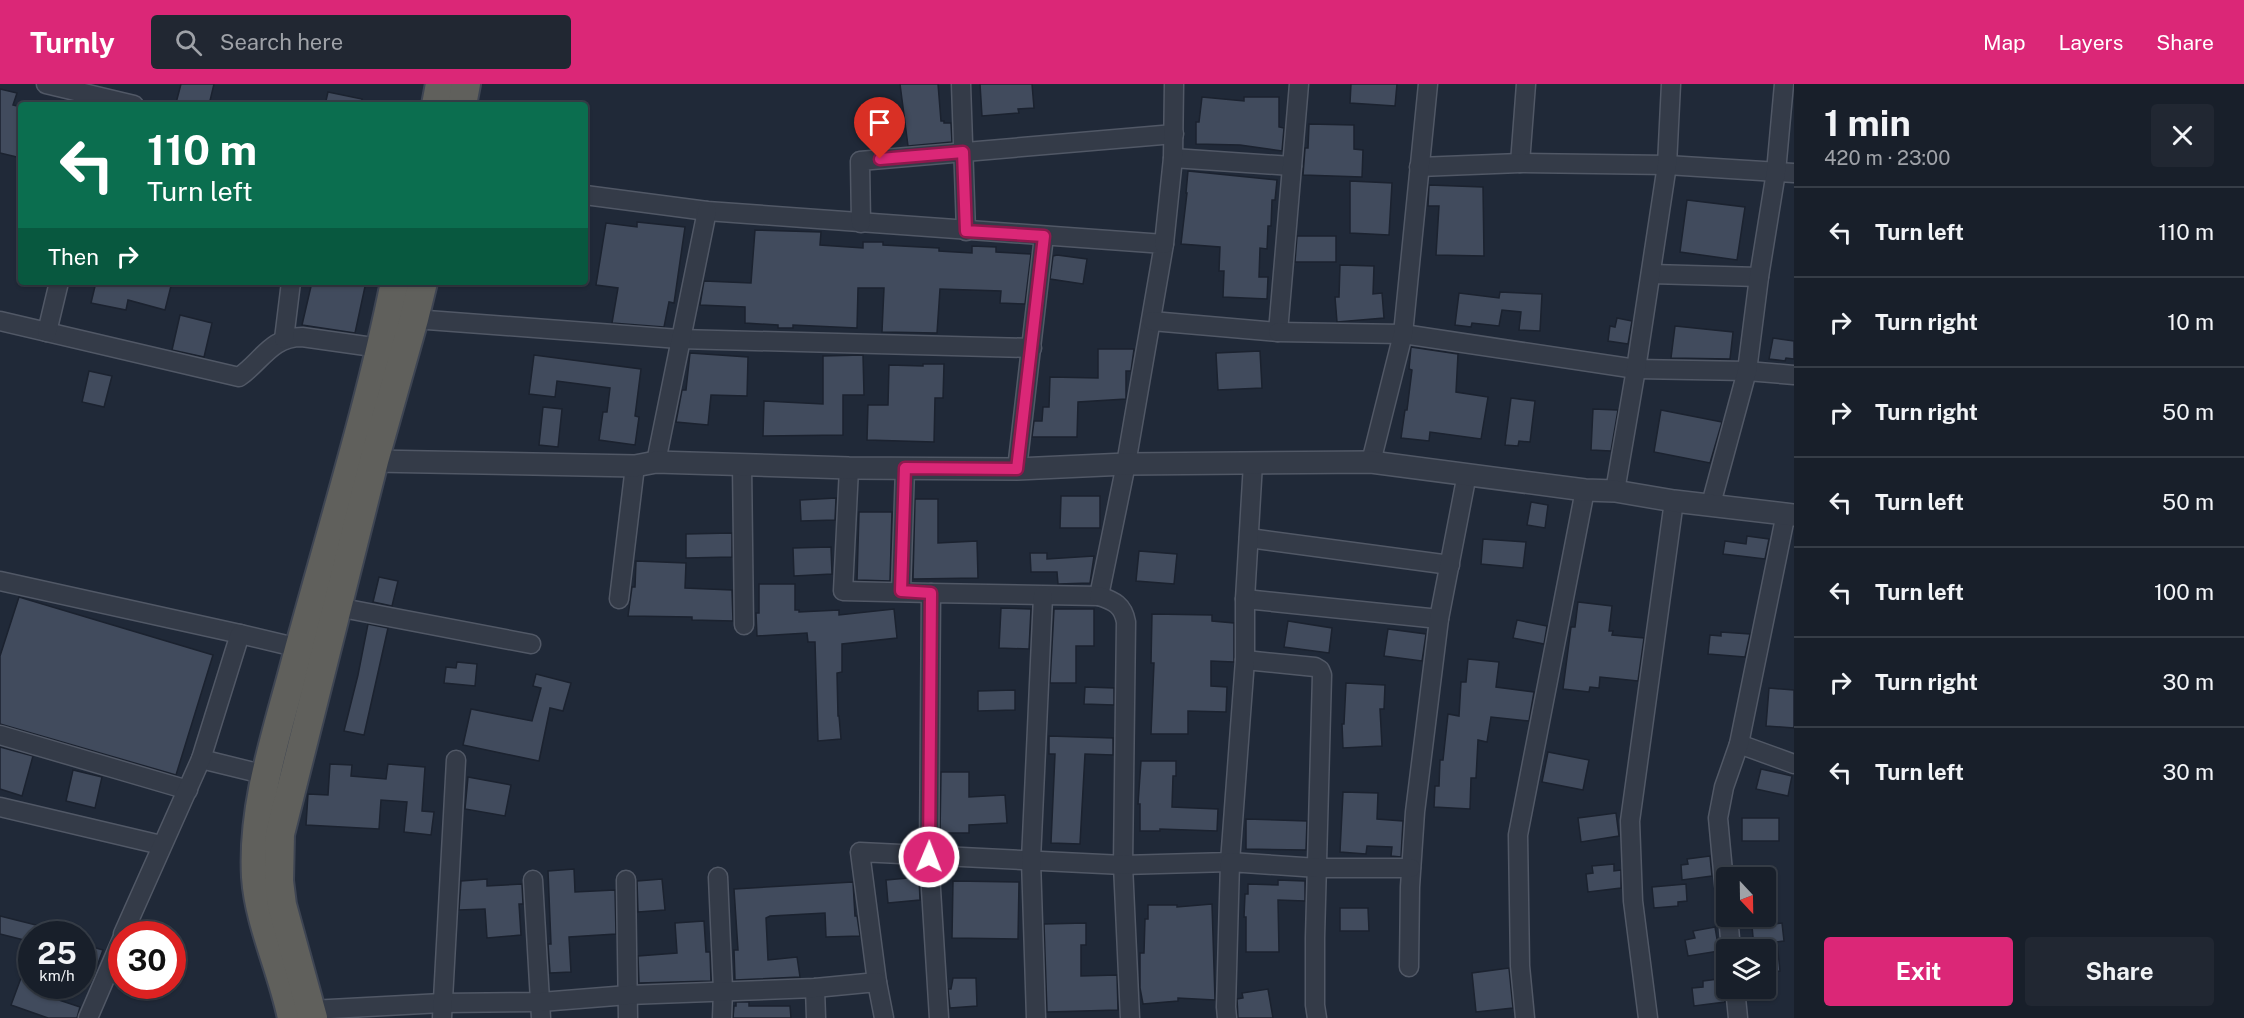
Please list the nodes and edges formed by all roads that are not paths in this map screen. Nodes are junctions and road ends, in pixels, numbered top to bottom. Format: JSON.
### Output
{"nodes":[{"id":1,"x":46,"y":84,"type":"edge"},
{"id":2,"x":440,"y":84,"type":"edge"},
{"id":3,"x":466,"y":84,"type":"edge"},
{"id":4,"x":961,"y":84,"type":"edge"},
{"id":5,"x":1174,"y":84,"type":"edge"},
{"id":6,"x":1299,"y":84,"type":"edge"},
{"id":7,"x":1428,"y":84,"type":"edge"},
{"id":8,"x":1526,"y":84,"type":"edge"},
{"id":9,"x":1671,"y":84,"type":"edge"},
{"id":10,"x":1784,"y":84,"type":"edge"},
{"id":11,"x":121,"y":102,"type":"edge"},
{"id":12,"x":436,"y":102,"type":"edge"},
{"id":13,"x":463,"y":102,"type":"edge"},
{"id":14,"x":1174,"y":134,"type":"junction"},
{"id":15,"x":963,"y":152,"type":"junction"},
{"id":16,"x":1173,"y":158,"type":"junction"},
{"id":17,"x":1521,"y":163,"type":"junction"},
{"id":18,"x":1292,"y":165,"type":"junction"},
{"id":19,"x":1666,"y":165,"type":"junction"},
{"id":20,"x":1419,"y":167,"type":"junction"},
{"id":21,"x":1785,"y":173,"type":"edge"},
{"id":22,"x":588,"y":195,"type":"edge"},
{"id":23,"x":707,"y":211,"type":"junction"},
{"id":24,"x":861,"y":223,"type":"junction"},
{"id":25,"x":966,"y":231,"type":"junction"},
{"id":26,"x":1044,"y":236,"type":"junction"},
{"id":27,"x":1164,"y":244,"type":"junction"},
{"id":28,"x":1650,"y":274,"type":"junction"},
{"id":29,"x":1759,"y":277,"type":"junction"},
{"id":30,"x":58,"y":285,"type":"edge"},
{"id":31,"x":291,"y":285,"type":"edge"},
{"id":32,"x":394,"y":285,"type":"edge"},
{"id":33,"x":422,"y":285,"type":"edge"},
{"id":34,"x":414,"y":319,"type":"junction"},
{"id":35,"x":0,"y":321,"type":"edge"},
{"id":36,"x":1152,"y":321,"type":"junction"},
{"id":37,"x":47,"y":332,"type":"junction"},
{"id":38,"x":1278,"y":332,"type":"junction"},
{"id":39,"x":1403,"y":334,"type":"junction"},
{"id":40,"x":284,"y":339,"type":"junction"},
{"id":41,"x":679,"y":339,"type":"junction"},
{"id":42,"x":380,"y":348,"type":"junction"},
{"id":43,"x":1032,"y":348,"type":"junction"},
{"id":44,"x":1636,"y":369,"type":"junction"},
{"id":45,"x":1747,"y":370,"type":"junction"},
{"id":46,"x":1794,"y":375,"type":"edge"},
{"id":47,"x":374,"y":460,"type":"junction"},
{"id":48,"x":656,"y":462,"type":"junction"},
{"id":49,"x":1371,"y":462,"type":"junction"},
{"id":50,"x":1253,"y":463,"type":"junction"},
{"id":51,"x":1126,"y":464,"type":"junction"},
{"id":52,"x":742,"y":465,"type":"junction"},
{"id":53,"x":635,"y":466,"type":"junction"},
{"id":54,"x":849,"y":468,"type":"junction"},
{"id":55,"x":905,"y":468,"type":"junction"},
{"id":56,"x":1017,"y":469,"type":"junction"},
{"id":57,"x":1467,"y":474,"type":"junction"},
{"id":58,"x":1585,"y":490,"type":"junction"},
{"id":59,"x":1615,"y":491,"type":"junction"},
{"id":60,"x":1674,"y":501,"type":"junction"},
{"id":61,"x":1711,"y":504,"type":"junction"},
{"id":62,"x":1790,"y":514,"type":"edge"},
{"id":63,"x":1249,"y":538,"type":"junction"},
{"id":64,"x":1450,"y":565,"type":"junction"},
{"id":65,"x":0,"y":581,"type":"edge"},
{"id":66,"x":901,"y":591,"type":"junction"},
{"id":67,"x":931,"y":593,"type":"junction"},
{"id":68,"x":1043,"y":596,"type":"junction"},
{"id":69,"x":1099,"y":596,"type":"junction"},
{"id":70,"x":1245,"y":598,"type":"junction"},
{"id":71,"x":619,"y":599,"type":"dead end"},
{"id":72,"x":337,"y":607,"type":"junction"},
{"id":73,"x":1439,"y":619,"type":"junction"},
{"id":74,"x":744,"y":625,"type":"dead end"},
{"id":75,"x":240,"y":634,"type":"junction"},
{"id":76,"x":531,"y":644,"type":"dead end"},
{"id":77,"x":299,"y":648,"type":"junction"},
{"id":78,"x":1245,"y":660,"type":"junction"},
{"id":79,"x":0,"y":735,"type":"edge"},
{"id":80,"x":1740,"y":744,"type":"junction"},
{"id":81,"x":201,"y":759,"type":"junction"},
{"id":82,"x":456,"y":760,"type":"dead end"},
{"id":83,"x":1794,"y":764,"type":"edge"},
{"id":84,"x":266,"y":775,"type":"junction"},
{"id":85,"x":188,"y":790,"type":"junction"},
{"id":86,"x":0,"y":807,"type":"edge"},
{"id":87,"x":161,"y":844,"type":"junction"},
{"id":88,"x":929,"y":857,"type":"junction"},
{"id":89,"x":1031,"y":860,"type":"junction"},
{"id":90,"x":1230,"y":862,"type":"junction"},
{"id":91,"x":1123,"y":865,"type":"junction"},
{"id":92,"x":1723,"y":867,"type":"edge"},
{"id":93,"x":1318,"y":868,"type":"junction"},
{"id":94,"x":1411,"y":868,"type":"junction"},
{"id":95,"x":718,"y":877,"type":"dead end"},
{"id":96,"x":533,"y":880,"type":"dead end"},
{"id":97,"x":626,"y":880,"type":"dead end"},
{"id":98,"x":128,"y":921,"type":"edge"},
{"id":99,"x":1409,"y":967,"type":"dead end"},
{"id":100,"x":108,"y":972,"type":"edge"},
{"id":101,"x":877,"y":982,"type":"junction"},
{"id":102,"x":815,"y":988,"type":"junction"},
{"id":103,"x":723,"y":990,"type":"junction"},
{"id":104,"x":628,"y":995,"type":"junction"},
{"id":105,"x":1736,"y":999,"type":"edge"},
{"id":106,"x":541,"y":1010,"type":"edge"},
{"id":107,"x":442,"y":1011,"type":"edge"},
{"id":108,"x":305,"y":1015,"type":"edge"},
{"id":109,"x":88,"y":1018,"type":"edge"},
{"id":110,"x":628,"y":1018,"type":"edge"},
{"id":111,"x":722,"y":1018,"type":"edge"},
{"id":112,"x":816,"y":1018,"type":"edge"},
{"id":113,"x":884,"y":1018,"type":"edge"},
{"id":114,"x":939,"y":1018,"type":"edge"},
{"id":115,"x":1036,"y":1018,"type":"edge"},
{"id":116,"x":1130,"y":1018,"type":"edge"},
{"id":117,"x":1227,"y":1018,"type":"edge"},
{"id":118,"x":1317,"y":1018,"type":"edge"},
{"id":119,"x":1525,"y":1018,"type":"edge"},
{"id":120,"x":1648,"y":1018,"type":"edge"},
{"id":121,"x":1738,"y":1018,"type":"edge"}],
"edges":[{"from":1,"to":11,"type":"street"},
{"from":2,"to":12,"type":"highway"},
{"from":3,"to":13,"type":"highway"},
{"from":4,"to":15,"type":"street"},
{"from":5,"to":14,"type":"street"},
{"from":6,"to":18,"type":"street"},
{"from":7,"to":20,"type":"street"},
{"from":8,"to":17,"type":"street"},
{"from":9,"to":19,"type":"street"},
{"from":10,"to":21,"type":"street"},
{"from":14,"to":15,"type":"street"},
{"from":14,"to":16,"type":"street"},
{"from":15,"to":24,"type":"street"},
{"from":15,"to":25,"type":"street"},
{"from":16,"to":18,"type":"street"},
{"from":16,"to":27,"type":"street"},
{"from":17,"to":19,"type":"street"},
{"from":17,"to":20,"type":"street"},
{"from":18,"to":38,"type":"street"},
{"from":19,"to":21,"type":"street"},
{"from":19,"to":28,"type":"street"},
{"from":20,"to":39,"type":"street"},
{"from":21,"to":29,"type":"street"},
{"from":22,"to":23,"type":"street"},
{"from":23,"to":24,"type":"street"},
{"from":23,"to":41,"type":"street"},
{"from":24,"to":25,"type":"street"},
{"from":25,"to":26,"type":"street"},
{"from":26,"to":27,"type":"street"},
{"from":26,"to":43,"type":"street"},
{"from":27,"to":36,"type":"street"},
{"from":28,"to":29,"type":"street"},
{"from":28,"to":44,"type":"street"},
{"from":29,"to":45,"type":"street"},
{"from":30,"to":37,"type":"street"},
{"from":31,"to":40,"type":"street"},
{"from":32,"to":42,"type":"highway"},
{"from":33,"to":34,"type":"highway"},
{"from":34,"to":41,"type":"street"},
{"from":34,"to":47,"type":"highway"},
{"from":35,"to":37,"type":"street"},
{"from":36,"to":38,"type":"street"},
{"from":36,"to":51,"type":"street"},
{"from":37,"to":40,"type":"street"},
{"from":38,"to":39,"type":"street"},
{"from":39,"to":44,"type":"street"},
{"from":39,"to":49,"type":"street"},
{"from":40,"to":42,"type":"street"},
{"from":41,"to":43,"type":"street"},
{"from":41,"to":48,"type":"street"},
{"from":42,"to":77,"type":"highway"},
{"from":43,"to":56,"type":"street"},
{"from":44,"to":45,"type":"street"},
{"from":44,"to":59,"type":"street"},
{"from":45,"to":46,"type":"street"},
{"from":45,"to":61,"type":"street"},
{"from":47,"to":53,"type":"street"},
{"from":47,"to":72,"type":"highway"},
{"from":48,"to":52,"type":"street"},
{"from":48,"to":53,"type":"street"},
{"from":49,"to":50,"type":"street"},
{"from":49,"to":57,"type":"street"},
{"from":50,"to":51,"type":"street"},
{"from":50,"to":63,"type":"street"},
{"from":51,"to":56,"type":"street"},
{"from":51,"to":69,"type":"street"},
{"from":52,"to":54,"type":"street"},
{"from":52,"to":74,"type":"street"},
{"from":53,"to":71,"type":"street"},
{"from":54,"to":55,"type":"street"},
{"from":54,"to":66,"type":"street"},
{"from":55,"to":56,"type":"street"},
{"from":55,"to":66,"type":"street"},
{"from":57,"to":58,"type":"street"},
{"from":57,"to":64,"type":"street"},
{"from":58,"to":59,"type":"street"},
{"from":58,"to":119,"type":"street"},
{"from":59,"to":60,"type":"street"},
{"from":60,"to":61,"type":"street"},
{"from":60,"to":120,"type":"street"},
{"from":61,"to":62,"type":"street"},
{"from":62,"to":80,"type":"street"},
{"from":63,"to":64,"type":"street"},
{"from":63,"to":70,"type":"street"},
{"from":64,"to":73,"type":"street"},
{"from":65,"to":75,"type":"street"},
{"from":66,"to":67,"type":"street"},
{"from":67,"to":68,"type":"street"},
{"from":67,"to":88,"type":"street"},
{"from":68,"to":69,"type":"street"},
{"from":68,"to":89,"type":"street"},
{"from":69,"to":91,"type":"street"},
{"from":70,"to":73,"type":"street"},
{"from":70,"to":78,"type":"street"},
{"from":72,"to":76,"type":"street"},
{"from":72,"to":108,"type":"highway"},
{"from":73,"to":94,"type":"street"},
{"from":75,"to":77,"type":"street"},
{"from":75,"to":81,"type":"street"},
{"from":77,"to":84,"type":"highway"},
{"from":78,"to":90,"type":"street"},
{"from":78,"to":93,"type":"street"},
{"from":79,"to":85,"type":"street"},
{"from":80,"to":83,"type":"street"},
{"from":80,"to":92,"type":"street"},
{"from":81,"to":84,"type":"street"},
{"from":81,"to":85,"type":"street"},
{"from":82,"to":107,"type":"street"},
{"from":84,"to":108,"type":"highway"},
{"from":85,"to":87,"type":"street"},
{"from":86,"to":87,"type":"street"},
{"from":87,"to":98,"type":"street"},
{"from":88,"to":89,"type":"street"},
{"from":88,"to":101,"type":"street"},
{"from":88,"to":114,"type":"street"},
{"from":89,"to":91,"type":"street"},
{"from":89,"to":115,"type":"street"},
{"from":90,"to":91,"type":"street"},
{"from":90,"to":93,"type":"street"},
{"from":90,"to":117,"type":"street"},
{"from":91,"to":116,"type":"street"},
{"from":93,"to":94,"type":"street"},
{"from":93,"to":118,"type":"street"},
{"from":94,"to":99,"type":"street"},
{"from":95,"to":103,"type":"street"},
{"from":96,"to":106,"type":"street"},
{"from":97,"to":104,"type":"street"},
{"from":100,"to":109,"type":"street"},
{"from":101,"to":102,"type":"street"},
{"from":101,"to":113,"type":"street"},
{"from":102,"to":103,"type":"street"},
{"from":102,"to":112,"type":"street"},
{"from":103,"to":104,"type":"street"},
{"from":103,"to":111,"type":"street"},
{"from":104,"to":106,"type":"street"},
{"from":104,"to":110,"type":"street"},
{"from":105,"to":121,"type":"street"},
{"from":106,"to":107,"type":"street"},
{"from":107,"to":108,"type":"street"}]}
